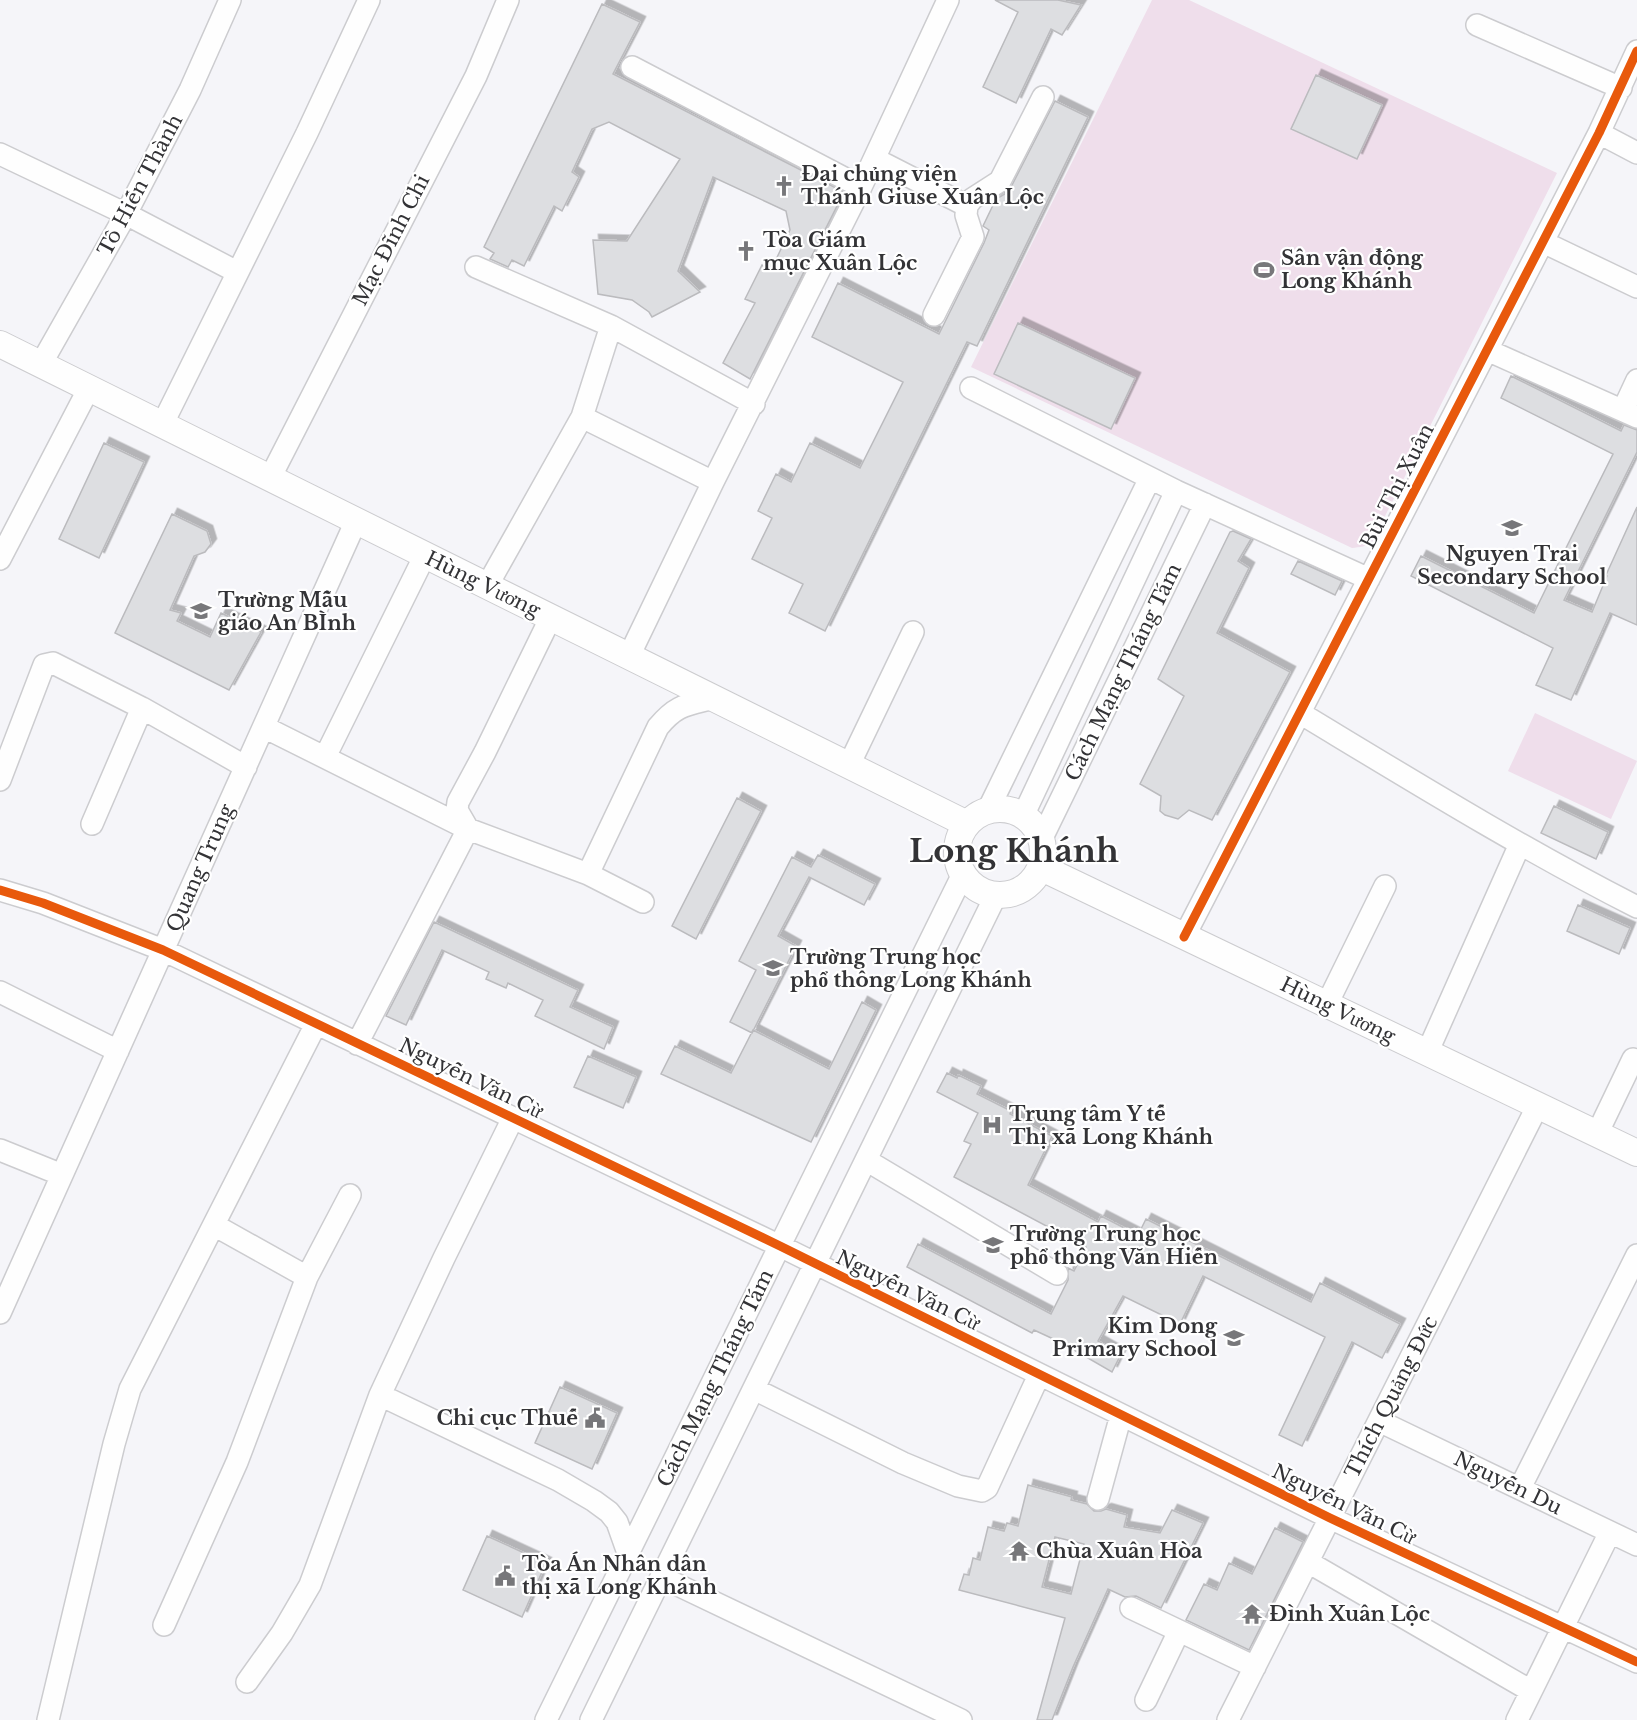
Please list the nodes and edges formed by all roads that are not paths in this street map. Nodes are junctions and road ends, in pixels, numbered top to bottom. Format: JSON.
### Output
{"nodes":[{"id":1,"x":230,"y":0,"type":"edge"},
{"id":2,"x":369,"y":0,"type":"edge"},
{"id":3,"x":508,"y":0,"type":"edge"},
{"id":4,"x":948,"y":0,"type":"edge"},
{"id":5,"x":1477,"y":26,"type":"dead end"},
{"id":6,"x":1637,"y":51,"type":"edge"},
{"id":7,"x":632,"y":67,"type":"dead end"},
{"id":8,"x":1622,"y":88,"type":"junction"},
{"id":9,"x":1043,"y":97,"type":"dead end"},
{"id":10,"x":1599,"y":133,"type":"junction"},
{"id":11,"x":1637,"y":153,"type":"edge"},
{"id":12,"x":0,"y":154,"type":"edge"},
{"id":13,"x":874,"y":159,"type":"junction"},
{"id":14,"x":861,"y":187,"type":"junction"},
{"id":15,"x":967,"y":206,"type":"junction"},
{"id":16,"x":126,"y":214,"type":"junction"},
{"id":17,"x":1543,"y":242,"type":"junction"},
{"id":18,"x":476,"y":267,"type":"dead end"},
{"id":19,"x":237,"y":272,"type":"junction"},
{"id":20,"x":1637,"y":287,"type":"edge"},
{"id":21,"x":934,"y":315,"type":"dead end"},
{"id":22,"x":611,"y":326,"type":"junction"},
{"id":23,"x":0,"y":344,"type":"edge"},
{"id":24,"x":1487,"y":350,"type":"junction"},
{"id":25,"x":41,"y":364,"type":"junction"},
{"id":26,"x":1637,"y":380,"type":"edge"},
{"id":27,"x":89,"y":388,"type":"junction"},
{"id":28,"x":971,"y":388,"type":"dead end"},
{"id":29,"x":754,"y":404,"type":"junction"},
{"id":30,"x":1630,"y":414,"type":"edge"},
{"id":31,"x":582,"y":417,"type":"junction"},
{"id":32,"x":162,"y":425,"type":"junction"},
{"id":33,"x":1150,"y":477,"type":"junction"},
{"id":34,"x":270,"y":478,"type":"junction"},
{"id":35,"x":713,"y":482,"type":"junction"},
{"id":36,"x":1176,"y":491,"type":"junction"},
{"id":37,"x":1205,"y":504,"type":"junction"},
{"id":38,"x":356,"y":521,"type":"junction"},
{"id":39,"x":425,"y":555,"type":"junction"},
{"id":40,"x":0,"y":559,"type":"edge"},
{"id":41,"x":1369,"y":579,"type":"junction"},
{"id":42,"x":487,"y":586,"type":"junction"},
{"id":43,"x":552,"y":618,"type":"junction"},
{"id":44,"x":913,"y":632,"type":"dead end"},
{"id":45,"x":629,"y":656,"type":"junction"},
{"id":46,"x":714,"y":698,"type":"junction"},
{"id":47,"x":142,"y":708,"type":"junction"},
{"id":48,"x":1300,"y":713,"type":"junction"},
{"id":49,"x":264,"y":727,"type":"junction"},
{"id":50,"x":325,"y":757,"type":"junction"},
{"id":51,"x":849,"y":765,"type":"junction"},
{"id":52,"x":246,"y":766,"type":"junction"},
{"id":53,"x":0,"y":780,"type":"edge"},
{"id":54,"x":988,"y":810,"type":"junction"},
{"id":55,"x":1023,"y":816,"type":"junction"},
{"id":56,"x":92,"y":824,"type":"dead end"},
{"id":57,"x":967,"y":824,"type":"junction"},
{"id":58,"x":468,"y":829,"type":"junction"},
{"id":59,"x":1041,"y":840,"type":"junction"},
{"id":60,"x":1520,"y":844,"type":"junction"},
{"id":61,"x":1040,"y":867,"type":"junction"},
{"id":62,"x":588,"y":874,"type":"junction"},
{"id":63,"x":963,"y":874,"type":"junction"},
{"id":64,"x":1385,"y":886,"type":"dead end"},
{"id":65,"x":0,"y":890,"type":"edge"},
{"id":66,"x":996,"y":895,"type":"junction"},
{"id":67,"x":644,"y":902,"type":"dead end"},
{"id":68,"x":1637,"y":907,"type":"edge"},
{"id":69,"x":1184,"y":937,"type":"junction"},
{"id":70,"x":163,"y":950,"type":"junction"},
{"id":71,"x":0,"y":992,"type":"edge"},
{"id":72,"x":1327,"y":1004,"type":"junction"},
{"id":73,"x":316,"y":1024,"type":"junction"},
{"id":74,"x":357,"y":1044,"type":"junction"},
{"id":75,"x":118,"y":1051,"type":"junction"},
{"id":76,"x":1427,"y":1053,"type":"junction"},
{"id":77,"x":1633,"y":1059,"type":"dead end"},
{"id":78,"x":1539,"y":1106,"type":"junction"},
{"id":79,"x":513,"y":1118,"type":"junction"},
{"id":80,"x":1597,"y":1134,"type":"junction"},
{"id":81,"x":0,"y":1150,"type":"edge"},
{"id":82,"x":1637,"y":1153,"type":"edge"},
{"id":83,"x":866,"y":1160,"type":"junction"},
{"id":84,"x":62,"y":1175,"type":"junction"},
{"id":85,"x":350,"y":1195,"type":"dead end"},
{"id":86,"x":214,"y":1225,"type":"junction"},
{"id":87,"x":780,"y":1246,"type":"junction"},
{"id":88,"x":1637,"y":1255,"type":"edge"},
{"id":89,"x":814,"y":1264,"type":"junction"},
{"id":90,"x":1057,"y":1274,"type":"dead end"},
{"id":91,"x":308,"y":1277,"type":"junction"},
{"id":92,"x":0,"y":1313,"type":"edge"},
{"id":93,"x":1039,"y":1375,"type":"junction"},
{"id":94,"x":754,"y":1389,"type":"junction"},
{"id":95,"x":380,"y":1395,"type":"junction"},
{"id":96,"x":1121,"y":1415,"type":"junction"},
{"id":97,"x":1379,"y":1420,"type":"junction"},
{"id":98,"x":1520,"y":1488,"type":"junction"},
{"id":99,"x":1098,"y":1499,"type":"dead end"},
{"id":100,"x":1330,"y":1518,"type":"junction"},
{"id":101,"x":1610,"y":1532,"type":"junction"},
{"id":102,"x":1637,"y":1545,"type":"edge"},
{"id":103,"x":628,"y":1553,"type":"junction"},
{"id":104,"x":1308,"y":1562,"type":"junction"},
{"id":105,"x":661,"y":1577,"type":"junction"},
{"id":106,"x":1131,"y":1608,"type":"dead end"},
{"id":107,"x":164,"y":1624,"type":"dead end"},
{"id":108,"x":1563,"y":1628,"type":"junction"},
{"id":109,"x":1179,"y":1631,"type":"junction"},
{"id":110,"x":1634,"y":1655,"type":"edge"},
{"id":111,"x":1255,"y":1667,"type":"junction"},
{"id":112,"x":247,"y":1682,"type":"dead end"},
{"id":113,"x":1531,"y":1691,"type":"junction"},
{"id":114,"x":1146,"y":1700,"type":"dead end"},
{"id":115,"x":48,"y":1720,"type":"edge"},
{"id":116,"x":546,"y":1720,"type":"edge"},
{"id":117,"x":591,"y":1720,"type":"edge"},
{"id":118,"x":962,"y":1720,"type":"edge"},
{"id":119,"x":1228,"y":1720,"type":"edge"},
{"id":120,"x":1517,"y":1720,"type":"edge"}],
"edges":[{"from":1,"to":16,"type":"street","name":"Tô Hiến Thành"},
{"from":2,"to":19,"type":"street"},
{"from":3,"to":34,"type":"street","name":"Mạc Đĩnh Chi"},
{"from":4,"to":13,"type":"street"},
{"from":5,"to":8,"type":"street"},
{"from":6,"to":8,"type":"street","name":"Bùi Thị Xuân"},
{"from":7,"to":14,"type":"street"},
{"from":8,"to":10,"type":"street","name":"Bùi Thị Xuân"},
{"from":9,"to":15,"type":"street"},
{"from":10,"to":11,"type":"street"},
{"from":10,"to":17,"type":"street","name":"Bùi Thị Xuân"},
{"from":12,"to":16,"type":"street"},
{"from":13,"to":14,"type":"street"},
{"from":13,"to":15,"type":"street"},
{"from":14,"to":29,"type":"street"},
{"from":15,"to":21,"type":"street"},
{"from":16,"to":19,"type":"street"},
{"from":16,"to":25,"type":"street","name":"Tô Hiến Thành"},
{"from":17,"to":20,"type":"street"},
{"from":17,"to":24,"type":"street","name":"Bùi Thị Xuân"},
{"from":18,"to":22,"type":"street"},
{"from":19,"to":32,"type":"street"},
{"from":22,"to":29,"type":"street"},
{"from":22,"to":31,"type":"street"},
{"from":23,"to":25,"type":"main road","name":"Hùng Vương"},
{"from":24,"to":30,"type":"street"},
{"from":24,"to":41,"type":"street","name":"Bùi Thị Xuân"},
{"from":25,"to":27,"type":"main road","name":"Hùng Vương"},
{"from":26,"to":30,"type":"street"},
{"from":27,"to":32,"type":"main road","name":"Hùng Vương"},
{"from":27,"to":40,"type":"street"},
{"from":28,"to":33,"type":"street"},
{"from":29,"to":35,"type":"street"},
{"from":31,"to":35,"type":"street"},
{"from":31,"to":42,"type":"street"},
{"from":32,"to":34,"type":"main road","name":"Hùng Vương"},
{"from":33,"to":36,"type":"street"},
{"from":33,"to":54,"type":"street"},
{"from":34,"to":38,"type":"main road","name":"Hùng Vương"},
{"from":35,"to":45,"type":"street"},
{"from":36,"to":37,"type":"street"},
{"from":36,"to":55,"type":"street","name":"Cách Mạng Tháng Tám"},
{"from":37,"to":41,"type":"street"},
{"from":37,"to":59,"type":"street","name":"Cách Mạng Tháng Tám"},
{"from":38,"to":39,"type":"main road","name":"Hùng Vương"},
{"from":38,"to":49,"type":"street","name":"Quang Trung"},
{"from":39,"to":42,"type":"main road","name":"Hùng Vương"},
{"from":39,"to":50,"type":"street"},
{"from":41,"to":48,"type":"street","name":"Bùi Thị Xuân"},
{"from":42,"to":43,"type":"main road","name":"Hùng Vương"},
{"from":43,"to":45,"type":"main road","name":"Hùng Vương"},
{"from":43,"to":58,"type":"street"},
{"from":44,"to":51,"type":"street"},
{"from":45,"to":46,"type":"main road","name":"Hùng Vương"},
{"from":46,"to":51,"type":"main road","name":"Hùng Vương"},
{"from":46,"to":62,"type":"street"},
{"from":47,"to":52,"type":"street"},
{"from":47,"to":53,"type":"street"},
{"from":47,"to":56,"type":"street"},
{"from":48,"to":60,"type":"street"},
{"from":48,"to":69,"type":"street","name":"Bùi Thị Xuân"},
{"from":49,"to":50,"type":"street"},
{"from":49,"to":52,"type":"street","name":"Quang Trung"},
{"from":50,"to":58,"type":"street"},
{"from":51,"to":57,"type":"main road","name":"Hùng Vương"},
{"from":52,"to":70,"type":"street","name":"Quang Trung"},
{"from":54,"to":55,"type":"main road"},
{"from":54,"to":57,"type":"main road"},
{"from":55,"to":59,"type":"main road"},
{"from":57,"to":63,"type":"main road"},
{"from":58,"to":62,"type":"street"},
{"from":58,"to":74,"type":"street"},
{"from":59,"to":61,"type":"main road"},
{"from":60,"to":68,"type":"street"},
{"from":60,"to":76,"type":"street"},
{"from":61,"to":66,"type":"main road"},
{"from":61,"to":69,"type":"main road","name":"Hùng Vương"},
{"from":62,"to":67,"type":"street"},
{"from":63,"to":66,"type":"main road"},
{"from":63,"to":87,"type":"street","name":"Cách Mạng Tháng Tám"},
{"from":64,"to":72,"type":"street"},
{"from":65,"to":70,"type":"street","name":"Nguyễn Văn Cừ"},
{"from":66,"to":83,"type":"street","name":"Cách Mạng Tháng Tám"},
{"from":69,"to":72,"type":"main road","name":"Hùng Vương"},
{"from":70,"to":73,"type":"street","name":"Nguyễn Văn Cừ"},
{"from":70,"to":75,"type":"street","name":"Quang Trung"},
{"from":71,"to":75,"type":"street"},
{"from":72,"to":76,"type":"main road","name":"Hùng Vương"},
{"from":73,"to":74,"type":"street","name":"Nguyễn Văn Cừ"},
{"from":73,"to":86,"type":"street"},
{"from":74,"to":79,"type":"street","name":"Nguyễn Văn Cừ"},
{"from":75,"to":84,"type":"street","name":"Quang Trung"},
{"from":76,"to":78,"type":"main road","name":"Hùng Vương"},
{"from":77,"to":80,"type":"street"},
{"from":78,"to":80,"type":"main road","name":"Hùng Vương"},
{"from":78,"to":97,"type":"street","name":"Thích Quảng Đức"},
{"from":79,"to":87,"type":"street","name":"Nguyễn Văn Cừ"},
{"from":79,"to":95,"type":"street"},
{"from":80,"to":82,"type":"main road","name":"Hùng Vương"},
{"from":81,"to":84,"type":"street"},
{"from":83,"to":89,"type":"street","name":"Cách Mạng Tháng Tám"},
{"from":83,"to":90,"type":"street"},
{"from":84,"to":92,"type":"street","name":"Quang Trung"},
{"from":85,"to":91,"type":"street"},
{"from":86,"to":91,"type":"street"},
{"from":86,"to":115,"type":"street"},
{"from":87,"to":89,"type":"street","name":"Nguyễn Văn Cừ"},
{"from":87,"to":103,"type":"street","name":"Cách Mạng Tháng Tám"},
{"from":88,"to":98,"type":"street"},
{"from":89,"to":93,"type":"street","name":"Nguyễn Văn Cừ"},
{"from":89,"to":94,"type":"street","name":"Cách Mạng Tháng Tám"},
{"from":91,"to":107,"type":"street"},
{"from":93,"to":94,"type":"street"},
{"from":93,"to":96,"type":"street","name":"Nguyễn Văn Cừ"},
{"from":94,"to":105,"type":"street","name":"Cách Mạng Tháng Tám"},
{"from":95,"to":103,"type":"street"},
{"from":95,"to":112,"type":"street"},
{"from":96,"to":99,"type":"street"},
{"from":96,"to":100,"type":"street","name":"Nguyễn Văn Cừ"},
{"from":97,"to":98,"type":"street","name":"Nguyễn Du"},
{"from":97,"to":100,"type":"street","name":"Thích Quảng Đức"},
{"from":98,"to":101,"type":"street","name":"Nguyễn Du"},
{"from":100,"to":104,"type":"street","name":"Thích Quảng Đức"},
{"from":100,"to":108,"type":"street","name":"Nguyễn Văn Cừ"},
{"from":101,"to":102,"type":"street","name":"Nguyễn Du"},
{"from":101,"to":108,"type":"street"},
{"from":103,"to":116,"type":"street","name":"Cách Mạng Tháng Tám"},
{"from":104,"to":111,"type":"street","name":"Thích Quảng Đức"},
{"from":104,"to":113,"type":"street"},
{"from":105,"to":117,"type":"street","name":"Cách Mạng Tháng Tám"},
{"from":105,"to":118,"type":"street"},
{"from":106,"to":109,"type":"street"},
{"from":108,"to":110,"type":"street","name":"Nguyễn Văn Cừ"},
{"from":108,"to":113,"type":"street"},
{"from":109,"to":111,"type":"street"},
{"from":109,"to":114,"type":"street"},
{"from":111,"to":119,"type":"street","name":"Thích Quảng Đức"},
{"from":113,"to":120,"type":"street"}]}
